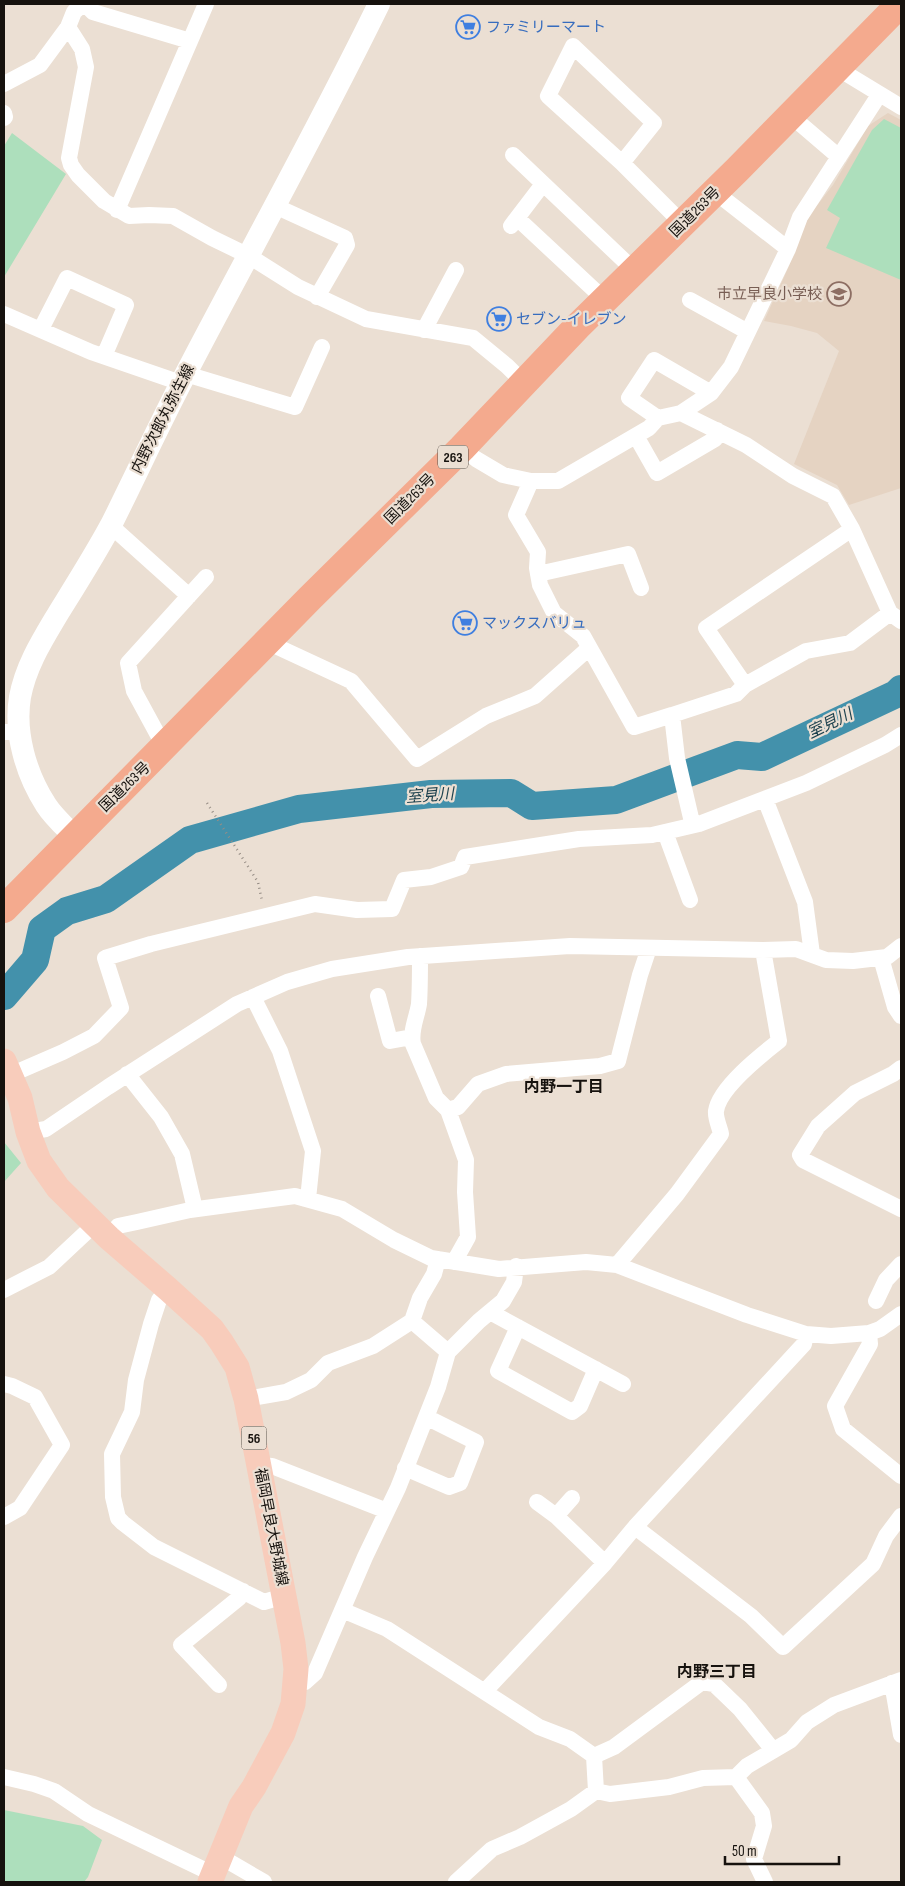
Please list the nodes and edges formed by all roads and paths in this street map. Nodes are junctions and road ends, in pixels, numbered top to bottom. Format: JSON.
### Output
{"nodes":[{"id":1,"x":84,"y":4,"type":"edge"},
{"id":2,"x":206,"y":4,"type":"edge"},
{"id":3,"x":379,"y":4,"type":"edge"},
{"id":4,"x":900,"y":4,"type":"edge"},
{"id":5,"x":68,"y":27,"type":"junction"},
{"id":6,"x":190,"y":41,"type":"junction"},
{"id":7,"x":837,"y":68,"type":"junction"},
{"id":8,"x":4,"y":84,"type":"edge"},
{"id":9,"x":879,"y":95,"type":"junction"},
{"id":10,"x":901,"y":107,"type":"edge"},
{"id":11,"x":4,"y":112,"type":"edge"},
{"id":12,"x":790,"y":115,"type":"junction"},
{"id":13,"x":4,"y":118,"type":"edge"},
{"id":14,"x":513,"y":155,"type":"dead end"},
{"id":15,"x":839,"y":156,"type":"junction"},
{"id":16,"x":622,"y":163,"type":"junction"},
{"id":17,"x":543,"y":184,"type":"junction"},
{"id":18,"x":716,"y":192,"type":"junction"},
{"id":19,"x":275,"y":206,"type":"junction"},
{"id":20,"x":116,"y":210,"type":"junction"},
{"id":21,"x":683,"y":224,"type":"junction"},
{"id":22,"x":788,"y":249,"type":"junction"},
{"id":23,"x":249,"y":256,"type":"junction"},
{"id":24,"x":456,"y":270,"type":"dead end"},
{"id":25,"x":635,"y":271,"type":"junction"},
{"id":26,"x":317,"y":297,"type":"junction"},
{"id":27,"x":605,"y":300,"type":"junction"},
{"id":28,"x":690,"y":300,"type":"dead end"},
{"id":29,"x":4,"y":314,"type":"edge"},
{"id":30,"x":42,"y":329,"type":"junction"},
{"id":31,"x":424,"y":330,"type":"junction"},
{"id":32,"x":748,"y":332,"type":"junction"},
{"id":33,"x":322,"y":347,"type":"dead end"},
{"id":34,"x":104,"y":356,"type":"junction"},
{"id":35,"x":183,"y":378,"type":"junction"},
{"id":36,"x":523,"y":382,"type":"junction"},
{"id":37,"x":711,"y":394,"type":"junction"},
{"id":38,"x":681,"y":413,"type":"junction"},
{"id":39,"x":658,"y":418,"type":"junction"},
{"id":40,"x":716,"y":430,"type":"junction"},
{"id":41,"x":636,"y":436,"type":"junction"},
{"id":42,"x":462,"y":448,"type":"junction"},
{"id":43,"x":531,"y":481,"type":"junction"},
{"id":44,"x":110,"y":525,"type":"junction"},
{"id":45,"x":852,"y":529,"type":"junction"},
{"id":46,"x":538,"y":574,"type":"junction"},
{"id":47,"x":206,"y":577,"type":"dead end"},
{"id":48,"x":641,"y":588,"type":"dead end"},
{"id":49,"x":189,"y":596,"type":"junction"},
{"id":50,"x":896,"y":617,"type":"edge"},
{"id":51,"x":267,"y":642,"type":"junction"},
{"id":52,"x":589,"y":648,"type":"junction"},
{"id":53,"x":745,"y":686,"type":"junction"},
{"id":54,"x":672,"y":715,"type":"junction"},
{"id":55,"x":12,"y":732,"type":"edge"},
{"id":56,"x":901,"y":735,"type":"edge"},
{"id":57,"x":167,"y":745,"type":"junction"},
{"id":58,"x":765,"y":799,"type":"junction"},
{"id":59,"x":207,"y":802,"type":"dead end"},
{"id":60,"x":691,"y":818,"type":"dead end"},
{"id":61,"x":665,"y":832,"type":"junction"},
{"id":62,"x":74,"y":836,"type":"junction"},
{"id":63,"x":8,"y":896,"type":"edge"},
{"id":64,"x":690,"y":900,"type":"dead end"},
{"id":65,"x":265,"y":915,"type":"junction"},
{"id":66,"x":901,"y":946,"type":"edge"},
{"id":67,"x":649,"y":948,"type":"junction"},
{"id":68,"x":763,"y":950,"type":"junction"},
{"id":69,"x":812,"y":954,"type":"junction"},
{"id":70,"x":420,"y":956,"type":"junction"},
{"id":71,"x":881,"y":958,"type":"junction"},
{"id":72,"x":378,"y":996,"type":"dead end"},
{"id":73,"x":253,"y":997,"type":"junction"},
{"id":74,"x":901,"y":1016,"type":"edge"},
{"id":75,"x":412,"y":1037,"type":"junction"},
{"id":76,"x":7,"y":1068,"type":"edge"},
{"id":77,"x":901,"y":1068,"type":"edge"},
{"id":78,"x":127,"y":1074,"type":"junction"},
{"id":79,"x":448,"y":1110,"type":"junction"},
{"id":80,"x":28,"y":1132,"type":"junction"},
{"id":81,"x":308,"y":1199,"type":"junction"},
{"id":82,"x":195,"y":1209,"type":"junction"},
{"id":83,"x":901,"y":1209,"type":"edge"},
{"id":84,"x":102,"y":1231,"type":"junction"},
{"id":85,"x":438,"y":1259,"type":"junction"},
{"id":86,"x":454,"y":1262,"type":"junction"},
{"id":87,"x":901,"y":1264,"type":"edge"},
{"id":88,"x":617,"y":1265,"type":"junction"},
{"id":89,"x":516,"y":1266,"type":"junction"},
{"id":90,"x":168,"y":1289,"type":"junction"},
{"id":91,"x":4,"y":1290,"type":"edge"},
{"id":92,"x":876,"y":1301,"type":"dead end"},
{"id":93,"x":490,"y":1312,"type":"junction"},
{"id":94,"x":901,"y":1314,"type":"edge"},
{"id":95,"x":412,"y":1321,"type":"junction"},
{"id":96,"x":518,"y":1326,"type":"junction"},
{"id":97,"x":869,"y":1333,"type":"junction"},
{"id":98,"x":806,"y":1334,"type":"junction"},
{"id":99,"x":448,"y":1352,"type":"junction"},
{"id":100,"x":596,"y":1369,"type":"junction"},
{"id":101,"x":4,"y":1384,"type":"edge"},
{"id":102,"x":623,"y":1384,"type":"dead end"},
{"id":103,"x":246,"y":1399,"type":"junction"},
{"id":104,"x":426,"y":1417,"type":"junction"},
{"id":105,"x":259,"y":1465,"type":"junction"},
{"id":106,"x":405,"y":1468,"type":"junction"},
{"id":107,"x":901,"y":1476,"type":"edge"},
{"id":108,"x":572,"y":1498,"type":"dead end"},
{"id":109,"x":537,"y":1502,"type":"dead end"},
{"id":110,"x":387,"y":1511,"type":"junction"},
{"id":111,"x":556,"y":1516,"type":"junction"},
{"id":112,"x":901,"y":1516,"type":"edge"},
{"id":113,"x":4,"y":1517,"type":"edge"},
{"id":114,"x":635,"y":1527,"type":"junction"},
{"id":115,"x":606,"y":1563,"type":"junction"},
{"id":116,"x":243,"y":1591,"type":"junction"},
{"id":117,"x":284,"y":1596,"type":"junction"},
{"id":118,"x":342,"y":1610,"type":"junction"},
{"id":119,"x":897,"y":1682,"type":"edge"},
{"id":120,"x":295,"y":1684,"type":"junction"},
{"id":121,"x":220,"y":1685,"type":"dead end"},
{"id":122,"x":485,"y":1691,"type":"junction"},
{"id":123,"x":901,"y":1735,"type":"edge"},
{"id":124,"x":773,"y":1750,"type":"junction"},
{"id":125,"x":594,"y":1756,"type":"junction"},
{"id":126,"x":4,"y":1777,"type":"edge"},
{"id":127,"x":736,"y":1777,"type":"junction"},
{"id":128,"x":596,"y":1791,"type":"junction"},
{"id":129,"x":214,"y":1871,"type":"edge"},
{"id":130,"x":762,"y":1881,"type":"edge"},
{"id":131,"x":264,"y":1882,"type":"edge"},
{"id":132,"x":456,"y":1882,"type":"edge"}],
"edges":[{"from":1,"to":5,"type":"street"},
{"from":1,"to":6,"type":"street"},
{"from":2,"to":6,"type":"street"},
{"from":3,"to":19,"type":"main road","name":"内野次郎丸弥生線"},
{"from":4,"to":7,"type":"highway","name":"国道263号","number":"263"},
{"from":5,"to":8,"type":"street"},
{"from":5,"to":20,"type":"street"},
{"from":6,"to":20,"type":"street"},
{"from":7,"to":9,"type":"street"},
{"from":7,"to":12,"type":"highway","name":"国道263号","number":"263"},
{"from":9,"to":10,"type":"street"},
{"from":9,"to":15,"type":"street"},
{"from":11,"to":13,"type":"street"},
{"from":12,"to":15,"type":"street"},
{"from":12,"to":18,"type":"highway","name":"国道263号","number":"263"},
{"from":14,"to":17,"type":"street"},
{"from":15,"to":22,"type":"street"},
{"from":16,"to":16,"type":"street"},
{"from":16,"to":21,"type":"street"},
{"from":17,"to":25,"type":"street"},
{"from":17,"to":27,"type":"street"},
{"from":18,"to":21,"type":"highway","name":"国道263号","number":"263"},
{"from":18,"to":22,"type":"street"},
{"from":19,"to":23,"type":"main road","name":"内野次郎丸弥生線"},
{"from":19,"to":26,"type":"street"},
{"from":20,"to":23,"type":"street"},
{"from":21,"to":25,"type":"highway","name":"国道263号","number":"263"},
{"from":22,"to":32,"type":"street"},
{"from":23,"to":26,"type":"street"},
{"from":23,"to":35,"type":"main road","name":"内野次郎丸弥生線"},
{"from":24,"to":31,"type":"street"},
{"from":25,"to":27,"type":"highway","name":"国道263号","number":"263"},
{"from":26,"to":31,"type":"street"},
{"from":27,"to":36,"type":"highway","name":"国道263号","number":"263"},
{"from":28,"to":32,"type":"street"},
{"from":29,"to":30,"type":"street"},
{"from":30,"to":34,"type":"street"},
{"from":30,"to":34,"type":"street"},
{"from":31,"to":36,"type":"street"},
{"from":32,"to":37,"type":"street"},
{"from":33,"to":35,"type":"street"},
{"from":34,"to":35,"type":"street"},
{"from":35,"to":44,"type":"main road","name":"内野次郎丸弥生線"},
{"from":36,"to":42,"type":"highway","name":"国道263号","number":"263"},
{"from":37,"to":38,"type":"street"},
{"from":37,"to":39,"type":"street"},
{"from":38,"to":39,"type":"street"},
{"from":38,"to":40,"type":"street"},
{"from":39,"to":41,"type":"street"},
{"from":40,"to":41,"type":"street"},
{"from":40,"to":45,"type":"street"},
{"from":41,"to":43,"type":"street"},
{"from":42,"to":43,"type":"street"},
{"from":42,"to":51,"type":"highway","name":"国道263号","number":"263"},
{"from":43,"to":46,"type":"street"},
{"from":44,"to":49,"type":"street"},
{"from":44,"to":55,"type":"main road","name":"内野次郎丸弥生線"},
{"from":45,"to":50,"type":"street"},
{"from":45,"to":53,"type":"street"},
{"from":46,"to":48,"type":"street"},
{"from":46,"to":52,"type":"street"},
{"from":47,"to":49,"type":"street"},
{"from":49,"to":57,"type":"street"},
{"from":50,"to":53,"type":"street"},
{"from":51,"to":52,"type":"street"},
{"from":51,"to":57,"type":"highway","name":"国道263号","number":"263"},
{"from":52,"to":54,"type":"street"},
{"from":53,"to":54,"type":"street"},
{"from":54,"to":60,"type":"street"},
{"from":55,"to":62,"type":"main road","name":"内野次郎丸弥生線"},
{"from":56,"to":58,"type":"street"},
{"from":57,"to":62,"type":"highway","name":"国道263号","number":"263"},
{"from":58,"to":61,"type":"street"},
{"from":58,"to":69,"type":"street"},
{"from":59,"to":65,"type":"path"},
{"from":61,"to":64,"type":"street"},
{"from":61,"to":65,"type":"street"},
{"from":62,"to":63,"type":"highway","name":"国道263号","number":"263"},
{"from":65,"to":76,"type":"street"},
{"from":66,"to":71,"type":"street"},
{"from":67,"to":68,"type":"street"},
{"from":67,"to":70,"type":"street"},
{"from":67,"to":79,"type":"street"},
{"from":68,"to":69,"type":"street"},
{"from":68,"to":88,"type":"street"},
{"from":69,"to":71,"type":"street"},
{"from":70,"to":73,"type":"street"},
{"from":70,"to":75,"type":"street"},
{"from":71,"to":74,"type":"street"},
{"from":72,"to":75,"type":"street"},
{"from":73,"to":78,"type":"street"},
{"from":73,"to":81,"type":"street"},
{"from":75,"to":79,"type":"street"},
{"from":76,"to":80,"type":"main road","name":"福岡早良大野城線","number":"56"},
{"from":77,"to":83,"type":"street"},
{"from":78,"to":80,"type":"street"},
{"from":78,"to":82,"type":"street"},
{"from":79,"to":86,"type":"street"},
{"from":80,"to":84,"type":"main road","name":"福岡早良大野城線","number":"56"},
{"from":81,"to":82,"type":"street"},
{"from":81,"to":85,"type":"street"},
{"from":82,"to":84,"type":"street"},
{"from":84,"to":90,"type":"main road","name":"福岡早良大野城線","number":"56"},
{"from":84,"to":91,"type":"street"},
{"from":85,"to":86,"type":"street"},
{"from":85,"to":95,"type":"street"},
{"from":86,"to":89,"type":"street"},
{"from":87,"to":92,"type":"street"},
{"from":88,"to":89,"type":"street"},
{"from":88,"to":98,"type":"street"},
{"from":89,"to":93,"type":"street"},
{"from":90,"to":103,"type":"main road","name":"福岡早良大野城線","number":"56"},
{"from":90,"to":116,"type":"street"},
{"from":93,"to":96,"type":"street"},
{"from":93,"to":99,"type":"street"},
{"from":94,"to":97,"type":"street"},
{"from":95,"to":99,"type":"street"},
{"from":95,"to":103,"type":"street"},
{"from":96,"to":100,"type":"street"},
{"from":96,"to":100,"type":"street"},
{"from":97,"to":98,"type":"street"},
{"from":97,"to":107,"type":"street"},
{"from":98,"to":114,"type":"street"},
{"from":99,"to":104,"type":"street"},
{"from":100,"to":102,"type":"street"},
{"from":101,"to":113,"type":"street"},
{"from":103,"to":105,"type":"main road","name":"福岡早良大野城線","number":"56"},
{"from":104,"to":106,"type":"street"},
{"from":104,"to":106,"type":"street"},
{"from":105,"to":110,"type":"street"},
{"from":105,"to":117,"type":"main road","name":"福岡早良大野城線","number":"56"},
{"from":106,"to":110,"type":"street"},
{"from":108,"to":111,"type":"street"},
{"from":109,"to":111,"type":"street"},
{"from":110,"to":118,"type":"street"},
{"from":111,"to":115,"type":"street"},
{"from":112,"to":114,"type":"street"},
{"from":114,"to":115,"type":"street"},
{"from":115,"to":122,"type":"street"},
{"from":116,"to":117,"type":"street"},
{"from":116,"to":121,"type":"street"},
{"from":117,"to":120,"type":"main road","name":"福岡早良大野城線","number":"56"},
{"from":118,"to":120,"type":"street"},
{"from":118,"to":122,"type":"street"},
{"from":119,"to":123,"type":"street"},
{"from":119,"to":124,"type":"street"},
{"from":120,"to":129,"type":"main road","name":"福岡早良大野城線","number":"56"},
{"from":122,"to":125,"type":"street"},
{"from":124,"to":125,"type":"street"},
{"from":124,"to":127,"type":"street"},
{"from":125,"to":128,"type":"street"},
{"from":126,"to":129,"type":"street"},
{"from":127,"to":128,"type":"street"},
{"from":127,"to":130,"type":"street"},
{"from":128,"to":132,"type":"street"},
{"from":129,"to":131,"type":"street"}]}
